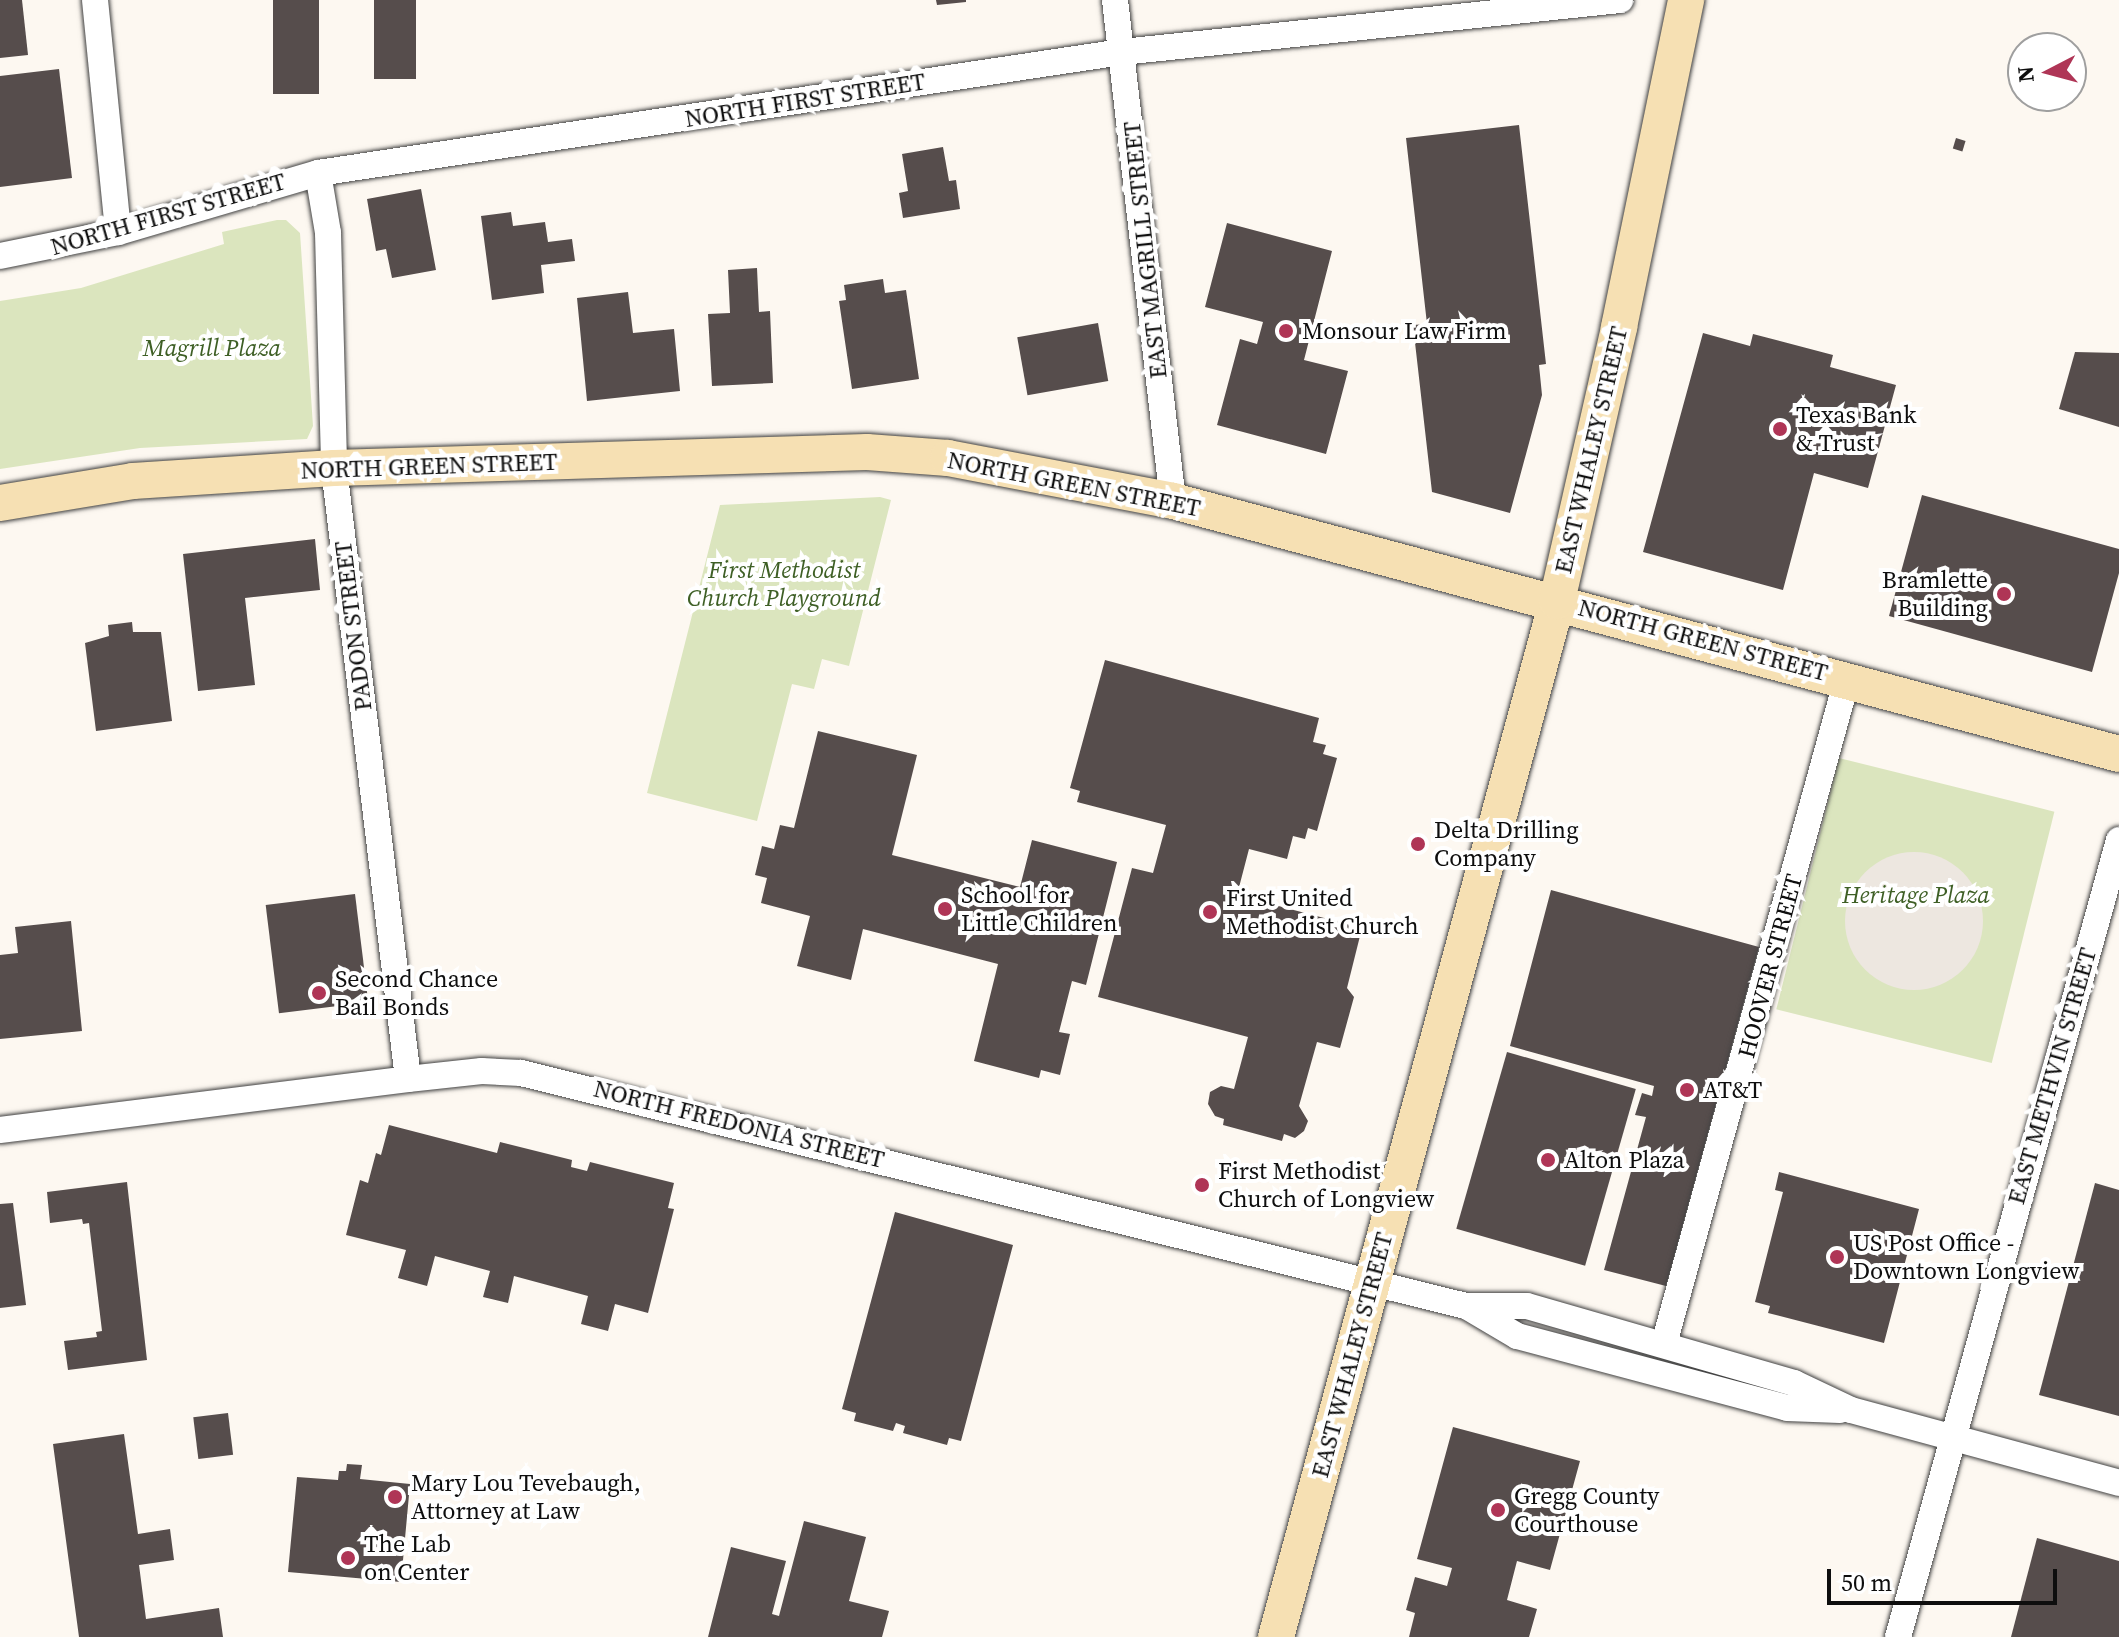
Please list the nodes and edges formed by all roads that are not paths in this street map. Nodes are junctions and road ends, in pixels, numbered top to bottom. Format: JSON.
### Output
{"nodes":[{"id":1,"x":95,"y":0,"type":"edge"},
{"id":2,"x":1115,"y":0,"type":"edge"},
{"id":3,"x":1620,"y":0,"type":"edge"},
{"id":4,"x":1686,"y":0,"type":"edge"},
{"id":5,"x":1122,"y":52,"type":"junction"},
{"id":6,"x":318,"y":173,"type":"junction"},
{"id":7,"x":118,"y":232,"type":"junction"},
{"id":8,"x":0,"y":256,"type":"edge"},
{"id":9,"x":334,"y":468,"type":"junction"},
{"id":10,"x":1173,"y":501,"type":"junction"},
{"id":11,"x":0,"y":503,"type":"edge"},
{"id":12,"x":1557,"y":601,"type":"junction"},
{"id":13,"x":1847,"y":679,"type":"junction"},
{"id":14,"x":2119,"y":754,"type":"edge"},
{"id":15,"x":2119,"y":840,"type":"edge"},
{"id":16,"x":408,"y":1079,"type":"junction"},
{"id":17,"x":0,"y":1130,"type":"edge"},
{"id":18,"x":1372,"y":1282,"type":"junction"},
{"id":19,"x":1466,"y":1306,"type":"junction"},
{"id":20,"x":1664,"y":1344,"type":"junction"},
{"id":21,"x":1851,"y":1410,"type":"junction"},
{"id":22,"x":1951,"y":1437,"type":"junction"},
{"id":23,"x":2119,"y":1483,"type":"edge"},
{"id":24,"x":1276,"y":1637,"type":"edge"},
{"id":25,"x":1898,"y":1637,"type":"edge"}],
"edges":[{"from":1,"to":7,"type":"street"},
{"from":2,"to":5,"type":"street","name":"EAST MAGRILL STREET"},
{"from":3,"to":5,"type":"street","name":"NORTH FIRST STREET"},
{"from":4,"to":12,"type":"street","name":"EAST WHALEY STREET"},
{"from":5,"to":6,"type":"street","name":"NORTH FIRST STREET"},
{"from":5,"to":10,"type":"street","name":"EAST MAGRILL STREET"},
{"from":6,"to":7,"type":"street","name":"NORTH FIRST STREET"},
{"from":6,"to":9,"type":"street","name":"PADON STREET"},
{"from":7,"to":8,"type":"street","name":"NORTH FIRST STREET"},
{"from":9,"to":10,"type":"street","name":"NORTH GREEN STREET"},
{"from":9,"to":11,"type":"street","name":"NORTH GREEN STREET"},
{"from":9,"to":16,"type":"street","name":"PADON STREET"},
{"from":10,"to":12,"type":"street","name":"NORTH GREEN STREET"},
{"from":12,"to":13,"type":"street","name":"NORTH GREEN STREET"},
{"from":12,"to":18,"type":"street","name":"EAST WHALEY STREET"},
{"from":13,"to":14,"type":"street","name":"NORTH GREEN STREET"},
{"from":13,"to":20,"type":"street","name":"HOOVER STREET"},
{"from":15,"to":22,"type":"street","name":"EAST METHVIN STREET"},
{"from":16,"to":17,"type":"street","name":"NORTH FREDONIA STREET"},
{"from":16,"to":18,"type":"street","name":"NORTH FREDONIA STREET"},
{"from":18,"to":19,"type":"street","name":"NORTH FREDONIA STREET"},
{"from":18,"to":24,"type":"street","name":"EAST WHALEY STREET"},
{"from":19,"to":20,"type":"street","name":"NORTH FREDONIA STREET"},
{"from":19,"to":21,"type":"street","name":"NORTH FREDONIA STREET"},
{"from":20,"to":21,"type":"street","name":"NORTH FREDONIA STREET"},
{"from":21,"to":22,"type":"street","name":"NORTH FREDONIA STREET"},
{"from":22,"to":23,"type":"street","name":"NORTH FREDONIA STREET"},
{"from":22,"to":25,"type":"street","name":"EAST METHVIN STREET"}]}
